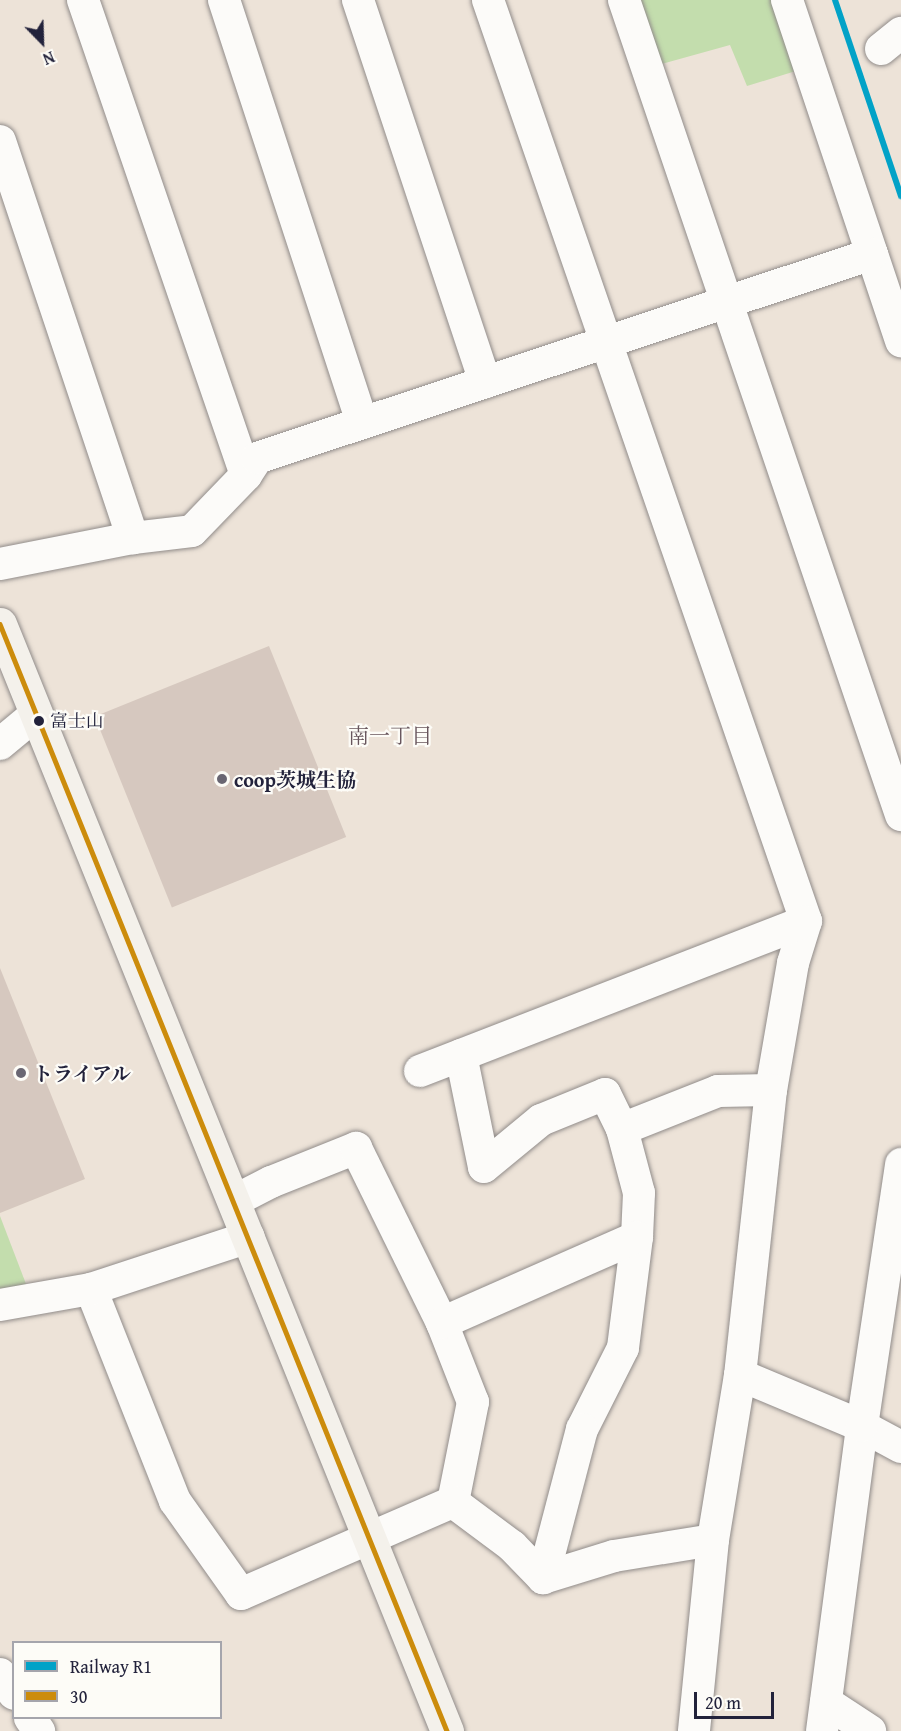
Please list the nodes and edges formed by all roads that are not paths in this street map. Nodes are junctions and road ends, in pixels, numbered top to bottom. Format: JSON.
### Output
{"nodes":[{"id":1,"x":83,"y":0,"type":"edge"},
{"id":2,"x":224,"y":0,"type":"edge"},
{"id":3,"x":357,"y":0,"type":"edge"},
{"id":4,"x":488,"y":0,"type":"edge"},
{"id":5,"x":624,"y":0,"type":"edge"},
{"id":6,"x":787,"y":0,"type":"edge"},
{"id":7,"x":0,"y":141,"type":"edge"},
{"id":8,"x":872,"y":254,"type":"junction"},
{"id":9,"x":727,"y":301,"type":"junction"},
{"id":10,"x":901,"y":341,"type":"edge"},
{"id":11,"x":604,"y":342,"type":"junction"},
{"id":12,"x":485,"y":382,"type":"junction"},
{"id":13,"x":362,"y":423,"type":"junction"},
{"id":14,"x":246,"y":474,"type":"junction"},
{"id":15,"x":133,"y":538,"type":"junction"},
{"id":16,"x":0,"y":564,"type":"edge"},
{"id":17,"x":0,"y":624,"type":"edge"},
{"id":18,"x":36,"y":714,"type":"junction"},
{"id":19,"x":0,"y":735,"type":"edge"},
{"id":20,"x":0,"y":744,"type":"edge"},
{"id":21,"x":890,"y":744,"type":"edge"},
{"id":22,"x":901,"y":815,"type":"edge"},
{"id":23,"x":806,"y":921,"type":"junction"},
{"id":24,"x":461,"y":1056,"type":"junction"},
{"id":25,"x":420,"y":1071,"type":"dead end"},
{"id":26,"x":771,"y":1090,"type":"junction"},
{"id":27,"x":622,"y":1130,"type":"junction"},
{"id":28,"x":901,"y":1164,"type":"edge"},
{"id":29,"x":234,"y":1201,"type":"junction"},
{"id":30,"x":249,"y":1236,"type":"junction"},
{"id":31,"x":637,"y":1237,"type":"junction"},
{"id":32,"x":91,"y":1289,"type":"junction"},
{"id":33,"x":0,"y":1305,"type":"edge"},
{"id":34,"x":442,"y":1323,"type":"junction"},
{"id":35,"x":741,"y":1375,"type":"junction"},
{"id":36,"x":862,"y":1426,"type":"junction"},
{"id":37,"x":901,"y":1447,"type":"edge"},
{"id":38,"x":453,"y":1502,"type":"junction"},
{"id":39,"x":371,"y":1539,"type":"junction"},
{"id":40,"x":713,"y":1540,"type":"junction"},
{"id":41,"x":543,"y":1578,"type":"junction"},
{"id":42,"x":0,"y":1674,"type":"edge"},
{"id":43,"x":12,"y":1691,"type":"edge"},
{"id":44,"x":824,"y":1716,"type":"edge"},
{"id":45,"x":447,"y":1731,"type":"edge"},
{"id":46,"x":694,"y":1731,"type":"edge"},
{"id":47,"x":870,"y":1731,"type":"edge"}],
"edges":[{"from":1,"to":14,"type":"street"},
{"from":2,"to":13,"type":"street"},
{"from":3,"to":12,"type":"street"},
{"from":4,"to":11,"type":"street"},
{"from":5,"to":9,"type":"street"},
{"from":6,"to":8,"type":"street"},
{"from":7,"to":15,"type":"street"},
{"from":8,"to":9,"type":"street"},
{"from":8,"to":10,"type":"street"},
{"from":9,"to":11,"type":"street"},
{"from":9,"to":21,"type":"street"},
{"from":11,"to":12,"type":"street"},
{"from":11,"to":23,"type":"street"},
{"from":12,"to":13,"type":"street"},
{"from":13,"to":14,"type":"street"},
{"from":14,"to":15,"type":"street"},
{"from":15,"to":16,"type":"street"},
{"from":17,"to":18,"type":"street"},
{"from":18,"to":19,"type":"street"},
{"from":18,"to":20,"type":"street"},
{"from":18,"to":29,"type":"street"},
{"from":21,"to":22,"type":"street"},
{"from":23,"to":24,"type":"street"},
{"from":23,"to":26,"type":"street"},
{"from":24,"to":25,"type":"street"},
{"from":24,"to":27,"type":"street"},
{"from":26,"to":27,"type":"street"},
{"from":26,"to":35,"type":"street"},
{"from":27,"to":31,"type":"street"},
{"from":28,"to":36,"type":"street"},
{"from":29,"to":30,"type":"street"},
{"from":29,"to":34,"type":"street"},
{"from":30,"to":32,"type":"street"},
{"from":30,"to":39,"type":"street"},
{"from":31,"to":34,"type":"street"},
{"from":31,"to":41,"type":"street"},
{"from":32,"to":33,"type":"street"},
{"from":32,"to":39,"type":"street"},
{"from":34,"to":38,"type":"street"},
{"from":35,"to":36,"type":"street"},
{"from":35,"to":40,"type":"street"},
{"from":36,"to":37,"type":"street"},
{"from":36,"to":44,"type":"street"},
{"from":38,"to":39,"type":"street"},
{"from":38,"to":41,"type":"street"},
{"from":39,"to":45,"type":"street"},
{"from":40,"to":41,"type":"street"},
{"from":40,"to":46,"type":"street"},
{"from":42,"to":43,"type":"street"},
{"from":44,"to":47,"type":"street"}]}
